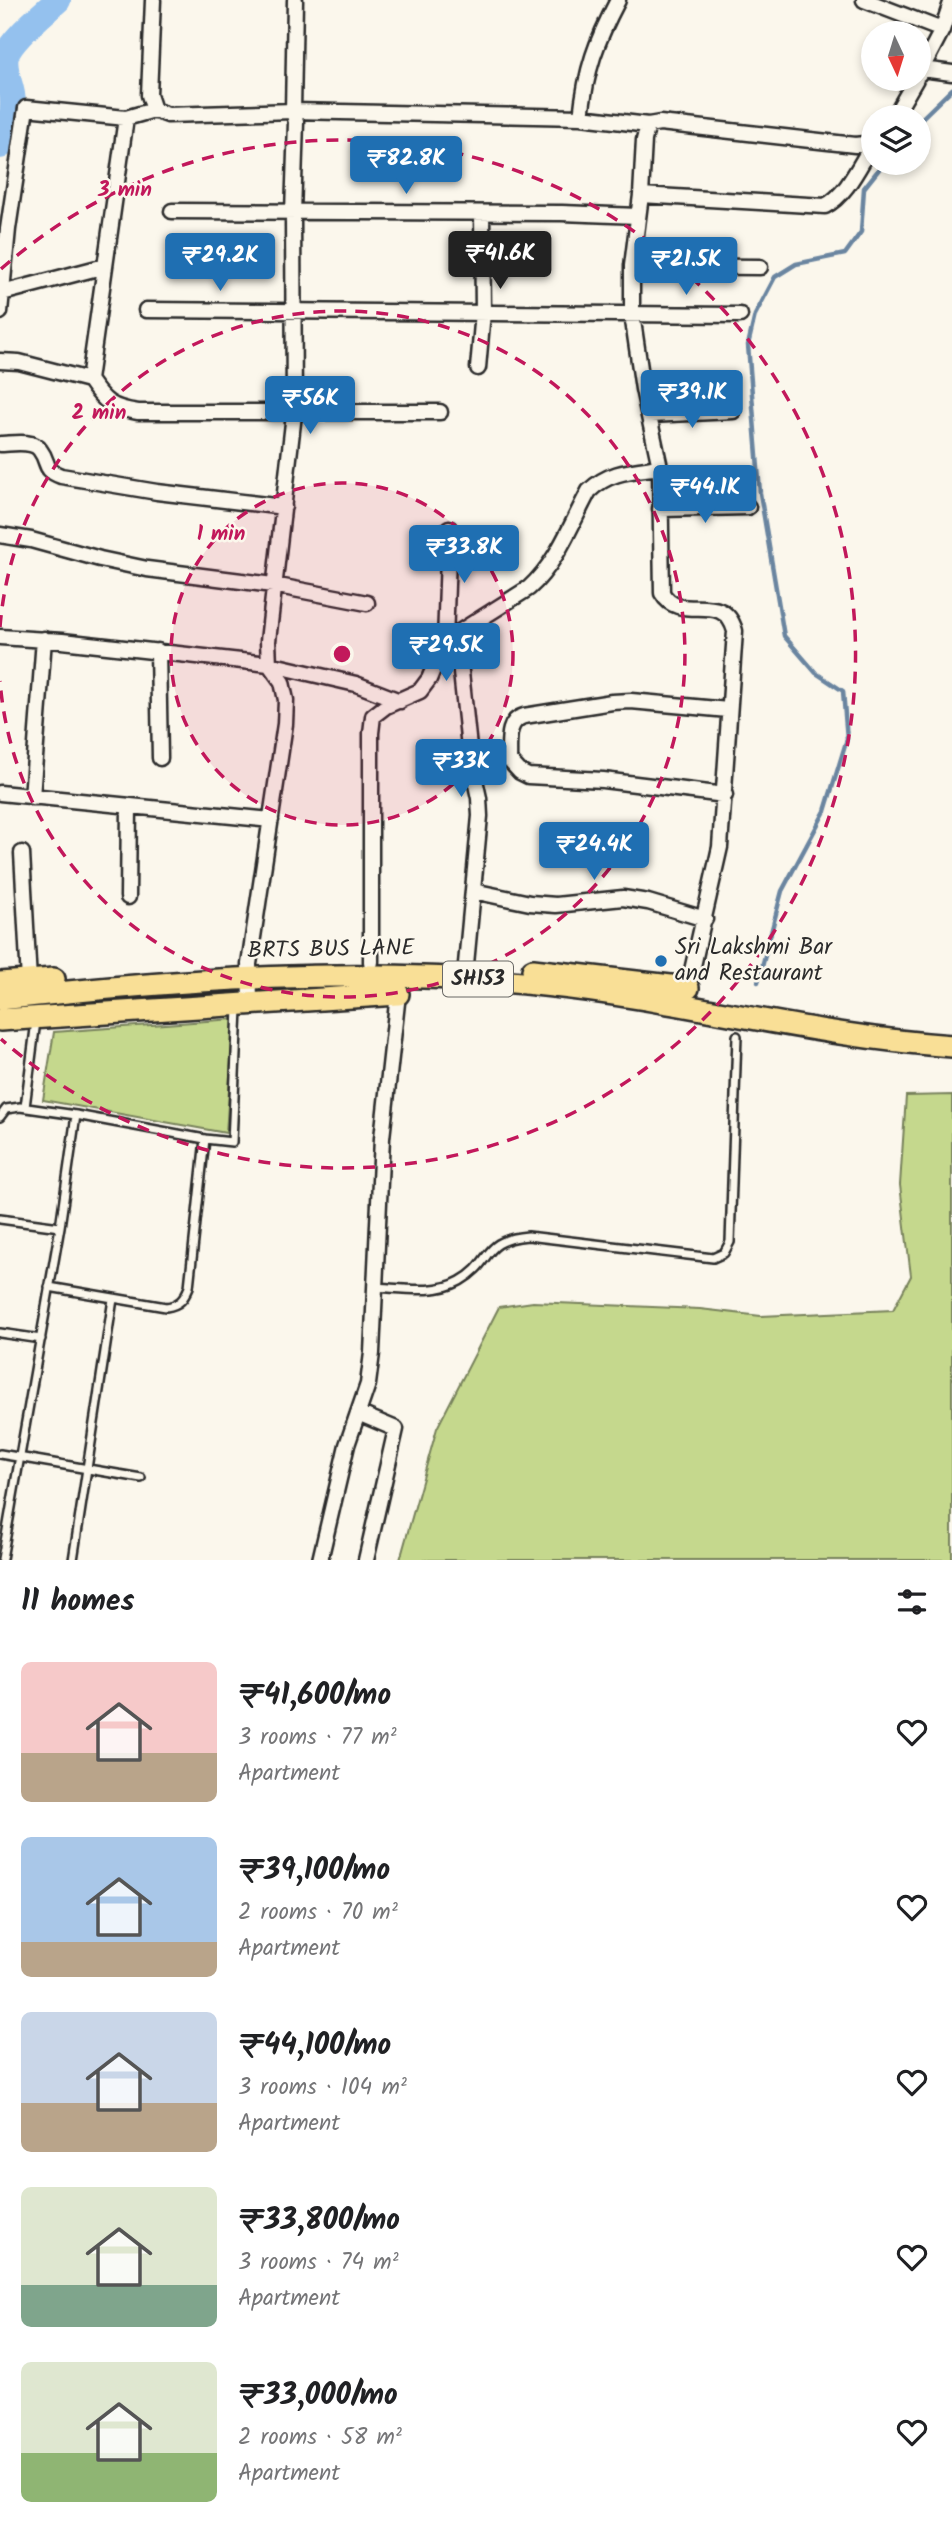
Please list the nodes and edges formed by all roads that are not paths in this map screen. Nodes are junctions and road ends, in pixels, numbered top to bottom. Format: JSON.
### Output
{"nodes":[{"id":1,"x":153,"y":0,"type":"edge"},
{"id":2,"x":295,"y":0,"type":"edge"},
{"id":3,"x":618,"y":0,"type":"edge"},
{"id":4,"x":864,"y":0,"type":"edge"},
{"id":5,"x":952,"y":0,"type":"edge"},
{"id":6,"x":942,"y":30,"type":"junction"},
{"id":7,"x":931,"y":51,"type":"edge"},
{"id":8,"x":153,"y":110,"type":"junction"},
{"id":9,"x":293,"y":111,"type":"junction"},
{"id":10,"x":581,"y":117,"type":"junction"},
{"id":11,"x":126,"y":118,"type":"junction"},
{"id":12,"x":648,"y":125,"type":"junction"},
{"id":13,"x":861,"y":145,"type":"edge"},
{"id":14,"x":861,"y":162,"type":"edge"},
{"id":15,"x":641,"y":195,"type":"junction"},
{"id":16,"x":172,"y":211,"type":"dead end"},
{"id":17,"x":293,"y":213,"type":"junction"},
{"id":18,"x":482,"y":213,"type":"junction"},
{"id":19,"x":638,"y":216,"type":"junction"},
{"id":20,"x":105,"y":266,"type":"junction"},
{"id":21,"x":632,"y":266,"type":"junction"},
{"id":22,"x":760,"y":267,"type":"dead end"},
{"id":23,"x":2,"y":293,"type":"junction"},
{"id":24,"x":146,"y":310,"type":"dead end"},
{"id":25,"x":0,"y":312,"type":"edge"},
{"id":26,"x":294,"y":312,"type":"junction"},
{"id":27,"x":483,"y":312,"type":"junction"},
{"id":28,"x":632,"y":314,"type":"junction"},
{"id":29,"x":740,"y":315,"type":"dead end"},
{"id":30,"x":0,"y":361,"type":"edge"},
{"id":31,"x":478,"y":368,"type":"dead end"},
{"id":32,"x":89,"y":380,"type":"junction"},
{"id":33,"x":733,"y":411,"type":"dead end"},
{"id":34,"x":440,"y":412,"type":"dead end"},
{"id":35,"x":295,"y":414,"type":"junction"},
{"id":36,"x":650,"y":415,"type":"junction"},
{"id":37,"x":0,"y":444,"type":"edge"},
{"id":38,"x":660,"y":467,"type":"junction"},
{"id":39,"x":284,"y":507,"type":"junction"},
{"id":40,"x":748,"y":507,"type":"dead end"},
{"id":41,"x":660,"y":509,"type":"junction"},
{"id":42,"x":449,"y":528,"type":"dead end"},
{"id":43,"x":0,"y":535,"type":"edge"},
{"id":44,"x":273,"y":585,"type":"junction"},
{"id":45,"x":367,"y":603,"type":"dead end"},
{"id":46,"x":0,"y":637,"type":"edge"},
{"id":47,"x":451,"y":638,"type":"junction"},
{"id":48,"x":44,"y":639,"type":"junction"},
{"id":49,"x":158,"y":651,"type":"junction"},
{"id":50,"x":269,"y":664,"type":"junction"},
{"id":51,"x":400,"y":701,"type":"junction"},
{"id":52,"x":728,"y":710,"type":"junction"},
{"id":53,"x":470,"y":757,"type":"junction"},
{"id":54,"x":160,"y":758,"type":"dead end"},
{"id":55,"x":509,"y":760,"type":"junction"},
{"id":56,"x":0,"y":793,"type":"edge"},
{"id":57,"x":725,"y":795,"type":"junction"},
{"id":58,"x":32,"y":797,"type":"junction"},
{"id":59,"x":129,"y":806,"type":"junction"},
{"id":60,"x":271,"y":820,"type":"junction"},
{"id":61,"x":22,"y":853,"type":"dead end"},
{"id":62,"x":473,"y":891,"type":"junction"},
{"id":63,"x":128,"y":897,"type":"dead end"},
{"id":64,"x":705,"y":919,"type":"junction"},
{"id":65,"x":371,"y":962,"type":"junction"},
{"id":66,"x":466,"y":964,"type":"junction"},
{"id":67,"x":249,"y":970,"type":"junction"},
{"id":68,"x":29,"y":981,"type":"junction"},
{"id":69,"x":0,"y":983,"type":"edge"},
{"id":70,"x":688,"y":988,"type":"joint"},
{"id":71,"x":398,"y":994,"type":"joint"},
{"id":72,"x":0,"y":999,"type":"edge"},
{"id":73,"x":244,"y":1003,"type":"junction"},
{"id":74,"x":37,"y":1018,"type":"junction"},
{"id":75,"x":0,"y":1020,"type":"edge"},
{"id":76,"x":737,"y":1036,"type":"dead end"},
{"id":77,"x":952,"y":1046,"type":"edge"},
{"id":78,"x":25,"y":1107,"type":"junction"},
{"id":79,"x":76,"y":1115,"type":"junction"},
{"id":80,"x":0,"y":1117,"type":"edge"},
{"id":81,"x":205,"y":1139,"type":"junction"},
{"id":82,"x":0,"y":1219,"type":"edge"},
{"id":83,"x":60,"y":1227,"type":"junction"},
{"id":84,"x":49,"y":1287,"type":"junction"},
{"id":85,"x":374,"y":1287,"type":"junction"},
{"id":86,"x":113,"y":1299,"type":"junction"},
{"id":87,"x":0,"y":1334,"type":"edge"},
{"id":88,"x":41,"y":1339,"type":"junction"},
{"id":89,"x":358,"y":1413,"type":"junction"},
{"id":90,"x":0,"y":1454,"type":"edge"},
{"id":91,"x":20,"y":1457,"type":"junction"},
{"id":92,"x":86,"y":1467,"type":"junction"},
{"id":93,"x":141,"y":1478,"type":"dead end"},
{"id":94,"x":3,"y":1559,"type":"edge"},
{"id":95,"x":73,"y":1560,"type":"edge"},
{"id":96,"x":320,"y":1560,"type":"edge"},
{"id":97,"x":366,"y":1560,"type":"edge"}],
"edges":[{"from":1,"to":8,"type":"street"},
{"from":2,"to":9,"type":"street"},
{"from":3,"to":10,"type":"street"},
{"from":4,"to":6,"type":"street"},
{"from":5,"to":6,"type":"street"},
{"from":6,"to":7,"type":"street"},
{"from":8,"to":9,"type":"street"},
{"from":8,"to":11,"type":"street"},
{"from":9,"to":10,"type":"street"},
{"from":9,"to":17,"type":"street"},
{"from":10,"to":12,"type":"street"},
{"from":11,"to":20,"type":"street"},
{"from":11,"to":23,"type":"street"},
{"from":12,"to":13,"type":"street"},
{"from":12,"to":15,"type":"street"},
{"from":14,"to":15,"type":"street"},
{"from":15,"to":19,"type":"street"},
{"from":16,"to":17,"type":"street"},
{"from":17,"to":18,"type":"street"},
{"from":17,"to":26,"type":"street"},
{"from":18,"to":19,"type":"street"},
{"from":18,"to":27,"type":"street"},
{"from":19,"to":21,"type":"street"},
{"from":20,"to":23,"type":"street"},
{"from":20,"to":32,"type":"street"},
{"from":21,"to":22,"type":"street"},
{"from":21,"to":28,"type":"street"},
{"from":23,"to":25,"type":"street"},
{"from":24,"to":26,"type":"street"},
{"from":26,"to":27,"type":"street"},
{"from":26,"to":35,"type":"street"},
{"from":27,"to":28,"type":"street"},
{"from":27,"to":31,"type":"street"},
{"from":28,"to":29,"type":"street"},
{"from":28,"to":36,"type":"street"},
{"from":30,"to":32,"type":"street"},
{"from":32,"to":35,"type":"street"},
{"from":33,"to":36,"type":"street"},
{"from":34,"to":35,"type":"street"},
{"from":35,"to":39,"type":"street"},
{"from":36,"to":38,"type":"street"},
{"from":37,"to":39,"type":"street"},
{"from":38,"to":41,"type":"street"},
{"from":38,"to":47,"type":"street"},
{"from":39,"to":44,"type":"street"},
{"from":40,"to":41,"type":"street"},
{"from":41,"to":52,"type":"street"},
{"from":42,"to":47,"type":"street"},
{"from":43,"to":44,"type":"street"},
{"from":44,"to":45,"type":"street"},
{"from":44,"to":50,"type":"street"},
{"from":46,"to":48,"type":"street"},
{"from":47,"to":51,"type":"street"},
{"from":47,"to":53,"type":"street"},
{"from":48,"to":49,"type":"street"},
{"from":48,"to":58,"type":"street"},
{"from":49,"to":50,"type":"street"},
{"from":49,"to":54,"type":"street"},
{"from":50,"to":51,"type":"street"},
{"from":50,"to":60,"type":"street"},
{"from":51,"to":65,"type":"street"},
{"from":52,"to":55,"type":"street"},
{"from":52,"to":57,"type":"street"},
{"from":53,"to":55,"type":"street"},
{"from":53,"to":62,"type":"street"},
{"from":55,"to":57,"type":"street"},
{"from":56,"to":58,"type":"street"},
{"from":57,"to":64,"type":"street"},
{"from":58,"to":59,"type":"street"},
{"from":59,"to":60,"type":"street"},
{"from":59,"to":63,"type":"street"},
{"from":60,"to":67,"type":"street"},
{"from":61,"to":68,"type":"street"},
{"from":62,"to":64,"type":"street"},
{"from":62,"to":66,"type":"street"},
{"from":64,"to":70,"type":"street"},
{"from":65,"to":66,"type":"main road"},
{"from":65,"to":67,"type":"main road"},
{"from":66,"to":70,"type":"main road"},
{"from":67,"to":68,"type":"main road"},
{"from":67,"to":72,"type":"main road","name":"BRTS BUS LANE","number":"SH153"},
{"from":67,"to":73,"type":"street"},
{"from":67,"to":77,"type":"main road","name":"BRTS BUS LANE","number":"SH153"},
{"from":68,"to":69,"type":"main road"},
{"from":71,"to":73,"type":"main road"},
{"from":71,"to":85,"type":"street"},
{"from":73,"to":74,"type":"main road"},
{"from":73,"to":81,"type":"lane"},
{"from":74,"to":75,"type":"main road"},
{"from":74,"to":78,"type":"lane"},
{"from":76,"to":85,"type":"lane"},
{"from":78,"to":79,"type":"lane"},
{"from":78,"to":80,"type":"lane"},
{"from":79,"to":81,"type":"lane"},
{"from":79,"to":83,"type":"lane"},
{"from":81,"to":86,"type":"lane"},
{"from":82,"to":83,"type":"lane"},
{"from":83,"to":84,"type":"lane"},
{"from":84,"to":86,"type":"lane"},
{"from":84,"to":88,"type":"lane"},
{"from":85,"to":89,"type":"street"},
{"from":86,"to":92,"type":"lane"},
{"from":87,"to":88,"type":"lane"},
{"from":88,"to":91,"type":"lane"},
{"from":89,"to":96,"type":"street"},
{"from":89,"to":97,"type":"street"},
{"from":90,"to":91,"type":"lane"},
{"from":91,"to":92,"type":"lane"},
{"from":91,"to":94,"type":"lane"},
{"from":92,"to":93,"type":"lane"},
{"from":92,"to":95,"type":"lane"}]}
